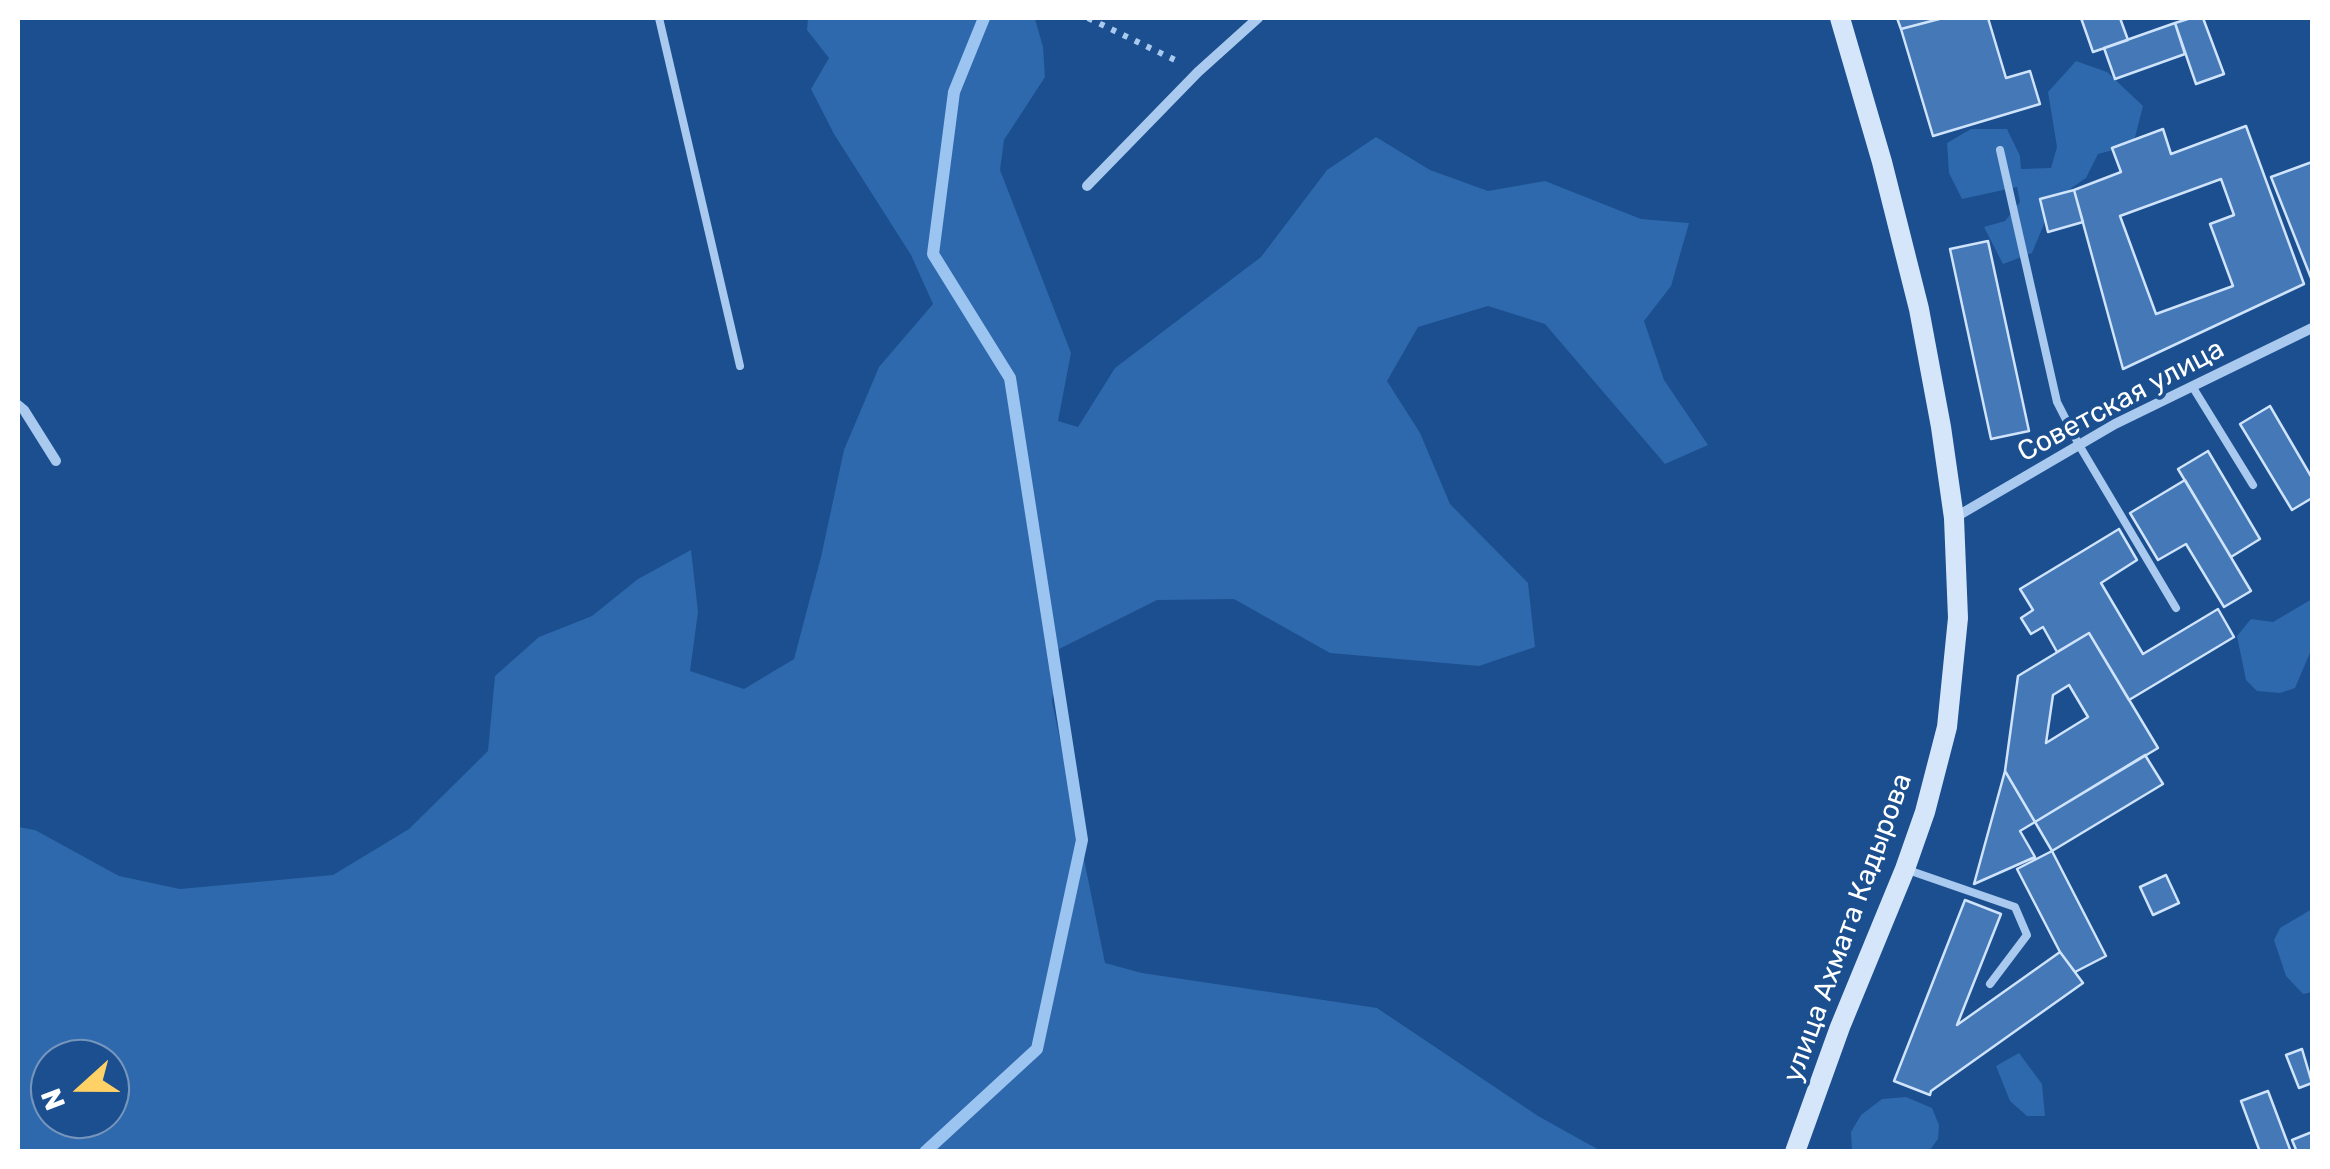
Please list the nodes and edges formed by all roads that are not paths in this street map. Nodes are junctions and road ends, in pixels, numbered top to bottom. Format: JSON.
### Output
{"nodes":[{"id":1,"x":659,"y":18,"type":"edge"},
{"id":2,"x":1258,"y":18,"type":"edge"},
{"id":3,"x":1840,"y":18,"type":"edge"},
{"id":4,"x":2000,"y":150,"type":"dead end"},
{"id":5,"x":1086,"y":186,"type":"dead end"},
{"id":6,"x":2312,"y":328,"type":"edge"},
{"id":7,"x":740,"y":366,"type":"dead end"},
{"id":8,"x":2192,"y":386,"type":"junction"},
{"id":9,"x":18,"y":406,"type":"edge"},
{"id":10,"x":2079,"y":445,"type":"junction"},
{"id":11,"x":56,"y":461,"type":"dead end"},
{"id":12,"x":2253,"y":485,"type":"dead end"},
{"id":13,"x":1954,"y":518,"type":"junction"},
{"id":14,"x":2176,"y":608,"type":"dead end"},
{"id":15,"x":1905,"y":869,"type":"junction"},
{"id":16,"x":1990,"y":984,"type":"dead end"},
{"id":17,"x":1796,"y":1152,"type":"edge"}],
"edges":[{"from":1,"to":7,"type":"lane"},
{"from":2,"to":5,"type":"street"},
{"from":3,"to":13,"type":"street","name":"улица Ахмата Кадырова"},
{"from":4,"to":10,"type":"lane"},
{"from":6,"to":8,"type":"street","name":"Советская улица"},
{"from":8,"to":10,"type":"street","name":"Советская улица"},
{"from":8,"to":12,"type":"lane"},
{"from":9,"to":11,"type":"street"},
{"from":10,"to":13,"type":"street","name":"Советская улица"},
{"from":10,"to":14,"type":"lane"},
{"from":13,"to":15,"type":"street","name":"улица Ахмата Кадырова"},
{"from":15,"to":16,"type":"lane"},
{"from":15,"to":17,"type":"street","name":"улица Ахмата Кадырова"}]}
